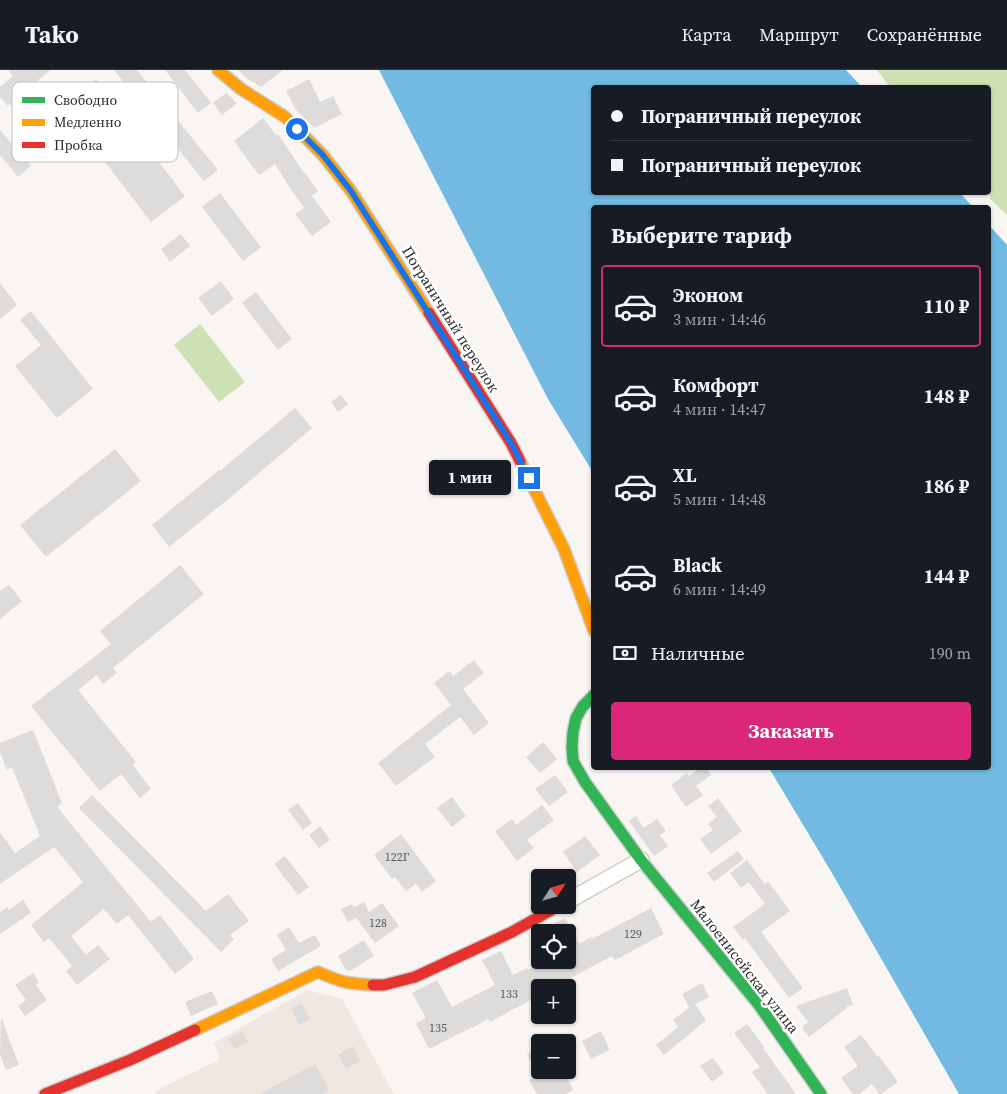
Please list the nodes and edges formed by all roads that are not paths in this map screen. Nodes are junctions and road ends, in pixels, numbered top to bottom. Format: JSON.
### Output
{"nodes":[{"id":1,"x":218,"y":70,"type":"edge"},
{"id":2,"x":591,"y":623,"type":"edge"},
{"id":3,"x":591,"y":698,"type":"edge"},
{"id":4,"x":641,"y":860,"type":"junction"},
{"id":5,"x":576,"y":897,"type":"edge"},
{"id":6,"x":544,"y":914,"type":"edge"},
{"id":7,"x":45,"y":1094,"type":"edge"},
{"id":8,"x":821,"y":1094,"type":"edge"}],
"edges":[{"from":1,"to":2,"type":"street","name":"Пограничный переулок"},
{"from":3,"to":4,"type":"street"},
{"from":4,"to":5,"type":"street"},
{"from":4,"to":8,"type":"street","name":"Малоенисейская улица"},
{"from":6,"to":7,"type":"street"}]}
